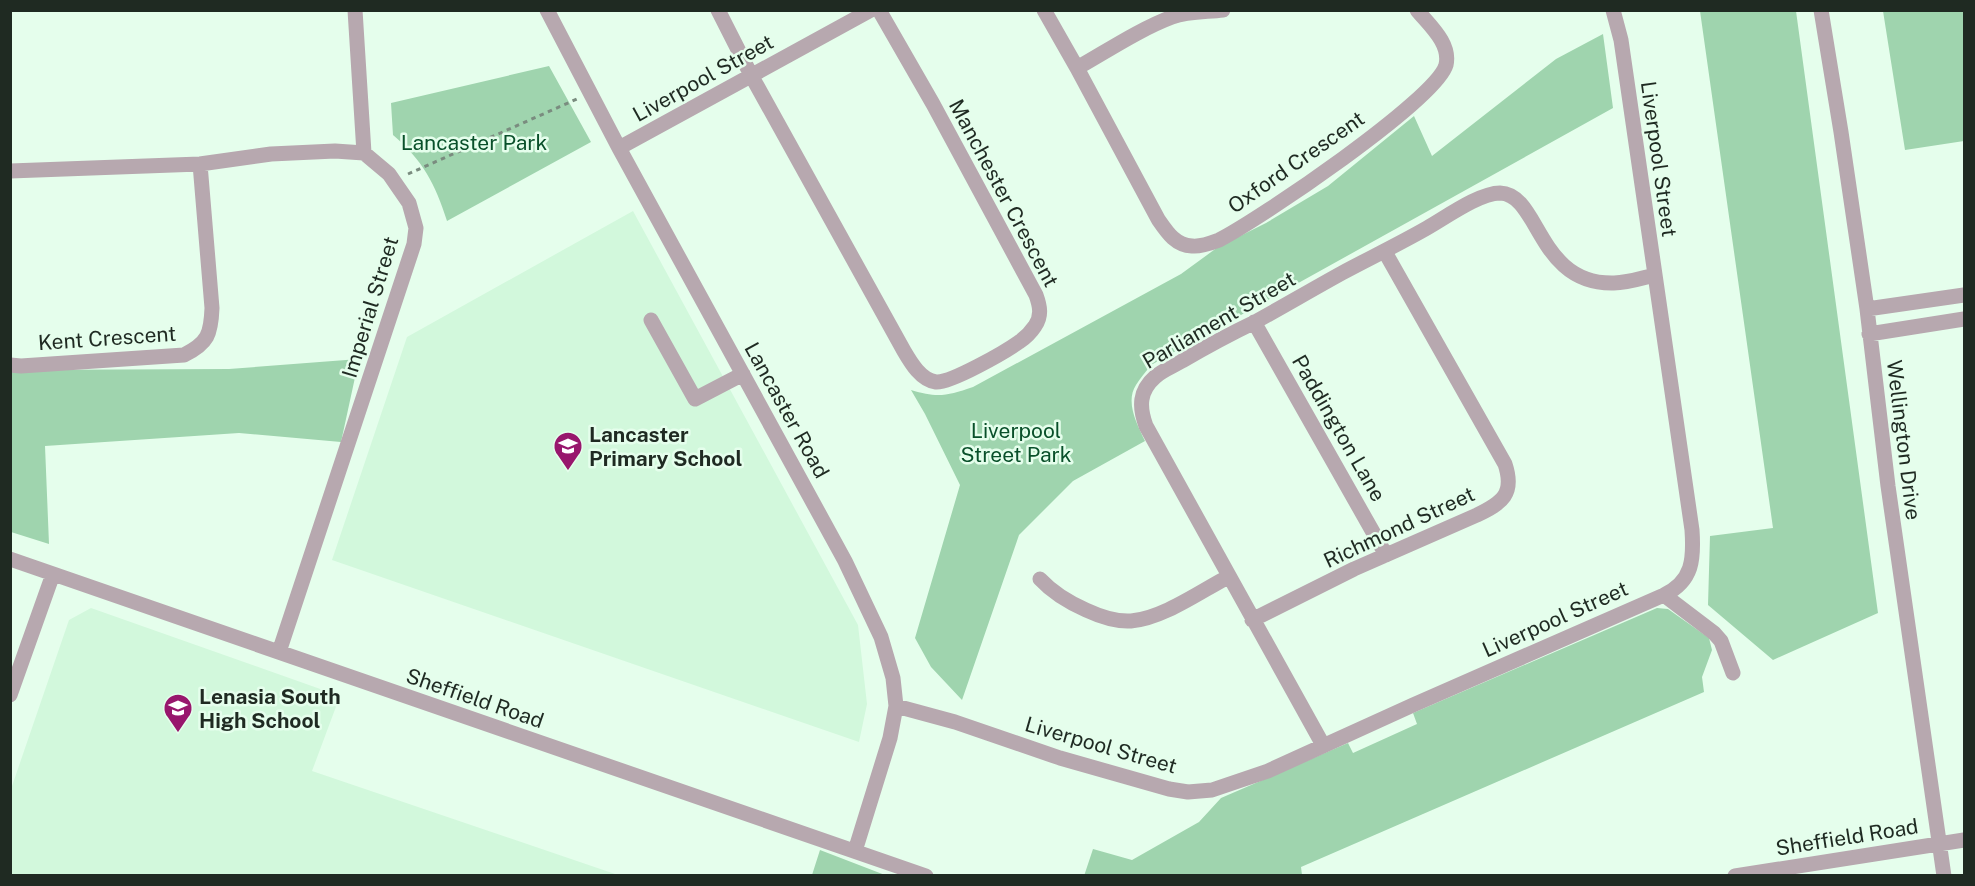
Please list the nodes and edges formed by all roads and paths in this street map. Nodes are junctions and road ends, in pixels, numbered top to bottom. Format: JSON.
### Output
{"nodes":[{"id":1,"x":355,"y":10,"type":"edge"},
{"id":2,"x":547,"y":10,"type":"edge"},
{"id":3,"x":718,"y":10,"type":"edge"},
{"id":4,"x":871,"y":10,"type":"edge"},
{"id":5,"x":879,"y":10,"type":"edge"},
{"id":6,"x":1044,"y":10,"type":"edge"},
{"id":7,"x":1223,"y":10,"type":"edge"},
{"id":8,"x":1417,"y":10,"type":"edge"},
{"id":9,"x":1613,"y":10,"type":"edge"},
{"id":10,"x":1821,"y":10,"type":"edge"},
{"id":11,"x":1077,"y":68,"type":"junction"},
{"id":12,"x":751,"y":75,"type":"junction"},
{"id":13,"x":590,"y":93,"type":"junction"},
{"id":14,"x":619,"y":148,"type":"junction"},
{"id":15,"x":364,"y":153,"type":"junction"},
{"id":16,"x":200,"y":164,"type":"junction"},
{"id":17,"x":10,"y":171,"type":"edge"},
{"id":18,"x":393,"y":180,"type":"junction"},
{"id":19,"x":1385,"y":252,"type":"junction"},
{"id":20,"x":1654,"y":275,"type":"junction"},
{"id":21,"x":1965,"y":295,"type":"edge"},
{"id":22,"x":1867,"y":309,"type":"junction"},
{"id":23,"x":1965,"y":319,"type":"edge"},
{"id":24,"x":651,"y":320,"type":"dead end"},
{"id":25,"x":1254,"y":322,"type":"junction"},
{"id":26,"x":1869,"y":334,"type":"junction"},
{"id":27,"x":10,"y":365,"type":"edge"},
{"id":28,"x":743,"y":374,"type":"junction"},
{"id":29,"x":1386,"y":555,"type":"junction"},
{"id":30,"x":10,"y":559,"type":"edge"},
{"id":31,"x":53,"y":574,"type":"junction"},
{"id":32,"x":1228,"y":577,"type":"junction"},
{"id":33,"x":1040,"y":579,"type":"dead end"},
{"id":34,"x":1664,"y":595,"type":"junction"},
{"id":35,"x":1252,"y":620,"type":"junction"},
{"id":36,"x":279,"y":652,"type":"junction"},
{"id":37,"x":1733,"y":673,"type":"dead end"},
{"id":38,"x":10,"y":695,"type":"edge"},
{"id":39,"x":896,"y":706,"type":"junction"},
{"id":40,"x":1323,"y":746,"type":"junction"},
{"id":41,"x":1965,"y":840,"type":"edge"},
{"id":42,"x":1940,"y":844,"type":"junction"},
{"id":43,"x":855,"y":851,"type":"junction"},
{"id":44,"x":926,"y":876,"type":"edge"},
{"id":45,"x":1735,"y":876,"type":"edge"},
{"id":46,"x":1944,"y":876,"type":"edge"}],
"edges":[{"from":1,"to":15,"type":"street"},
{"from":2,"to":13,"type":"street","name":"Lancaster Road"},
{"from":3,"to":12,"type":"street"},
{"from":4,"to":12,"type":"street","name":"Liverpool Street"},
{"from":5,"to":12,"type":"street","name":"Manchester Crescent"},
{"from":6,"to":11,"type":"street","name":"Oxford Crescent"},
{"from":7,"to":11,"type":"street"},
{"from":8,"to":11,"type":"street","name":"Oxford Crescent"},
{"from":9,"to":20,"type":"street","name":"Liverpool Street"},
{"from":10,"to":22,"type":"street","name":"Wellington Drive"},
{"from":12,"to":14,"type":"street","name":"Liverpool Street"},
{"from":13,"to":14,"type":"street","name":"Lancaster Road"},
{"from":13,"to":18,"type":"path"},
{"from":14,"to":28,"type":"street","name":"Lancaster Road"},
{"from":15,"to":16,"type":"street"},
{"from":15,"to":18,"type":"street","name":"Imperial Street"},
{"from":16,"to":17,"type":"street"},
{"from":16,"to":27,"type":"street","name":"Kent Crescent"},
{"from":18,"to":36,"type":"street","name":"Imperial Street"},
{"from":19,"to":20,"type":"street","name":"Parliament Street"},
{"from":19,"to":25,"type":"street","name":"Parliament Street"},
{"from":19,"to":29,"type":"street","name":"Richmond Street"},
{"from":20,"to":34,"type":"street","name":"Liverpool Street"},
{"from":21,"to":22,"type":"street"},
{"from":22,"to":26,"type":"street","name":"Wellington Drive"},
{"from":23,"to":26,"type":"street"},
{"from":24,"to":28,"type":"street"},
{"from":25,"to":29,"type":"street","name":"Paddington Lane"},
{"from":25,"to":32,"type":"street","name":"Parliament Street"},
{"from":26,"to":42,"type":"street","name":"Wellington Drive"},
{"from":28,"to":39,"type":"street","name":"Lancaster Road"},
{"from":29,"to":35,"type":"street","name":"Richmond Street"},
{"from":30,"to":31,"type":"street","name":"Sheffield Road"},
{"from":31,"to":36,"type":"street","name":"Sheffield Road"},
{"from":31,"to":38,"type":"street"},
{"from":32,"to":33,"type":"street"},
{"from":32,"to":35,"type":"street","name":"Parliament Street"},
{"from":34,"to":37,"type":"street"},
{"from":34,"to":40,"type":"street","name":"Liverpool Street"},
{"from":35,"to":40,"type":"street","name":"Parliament Street"},
{"from":36,"to":43,"type":"street","name":"Sheffield Road"},
{"from":39,"to":40,"type":"street","name":"Liverpool Street"},
{"from":39,"to":43,"type":"street","name":"Lancaster Road"},
{"from":41,"to":42,"type":"street","name":"Sheffield Road"},
{"from":42,"to":45,"type":"street","name":"Sheffield Road"},
{"from":42,"to":46,"type":"street","name":"Wellington Drive"},
{"from":43,"to":44,"type":"street","name":"Sheffield Road"}]}
